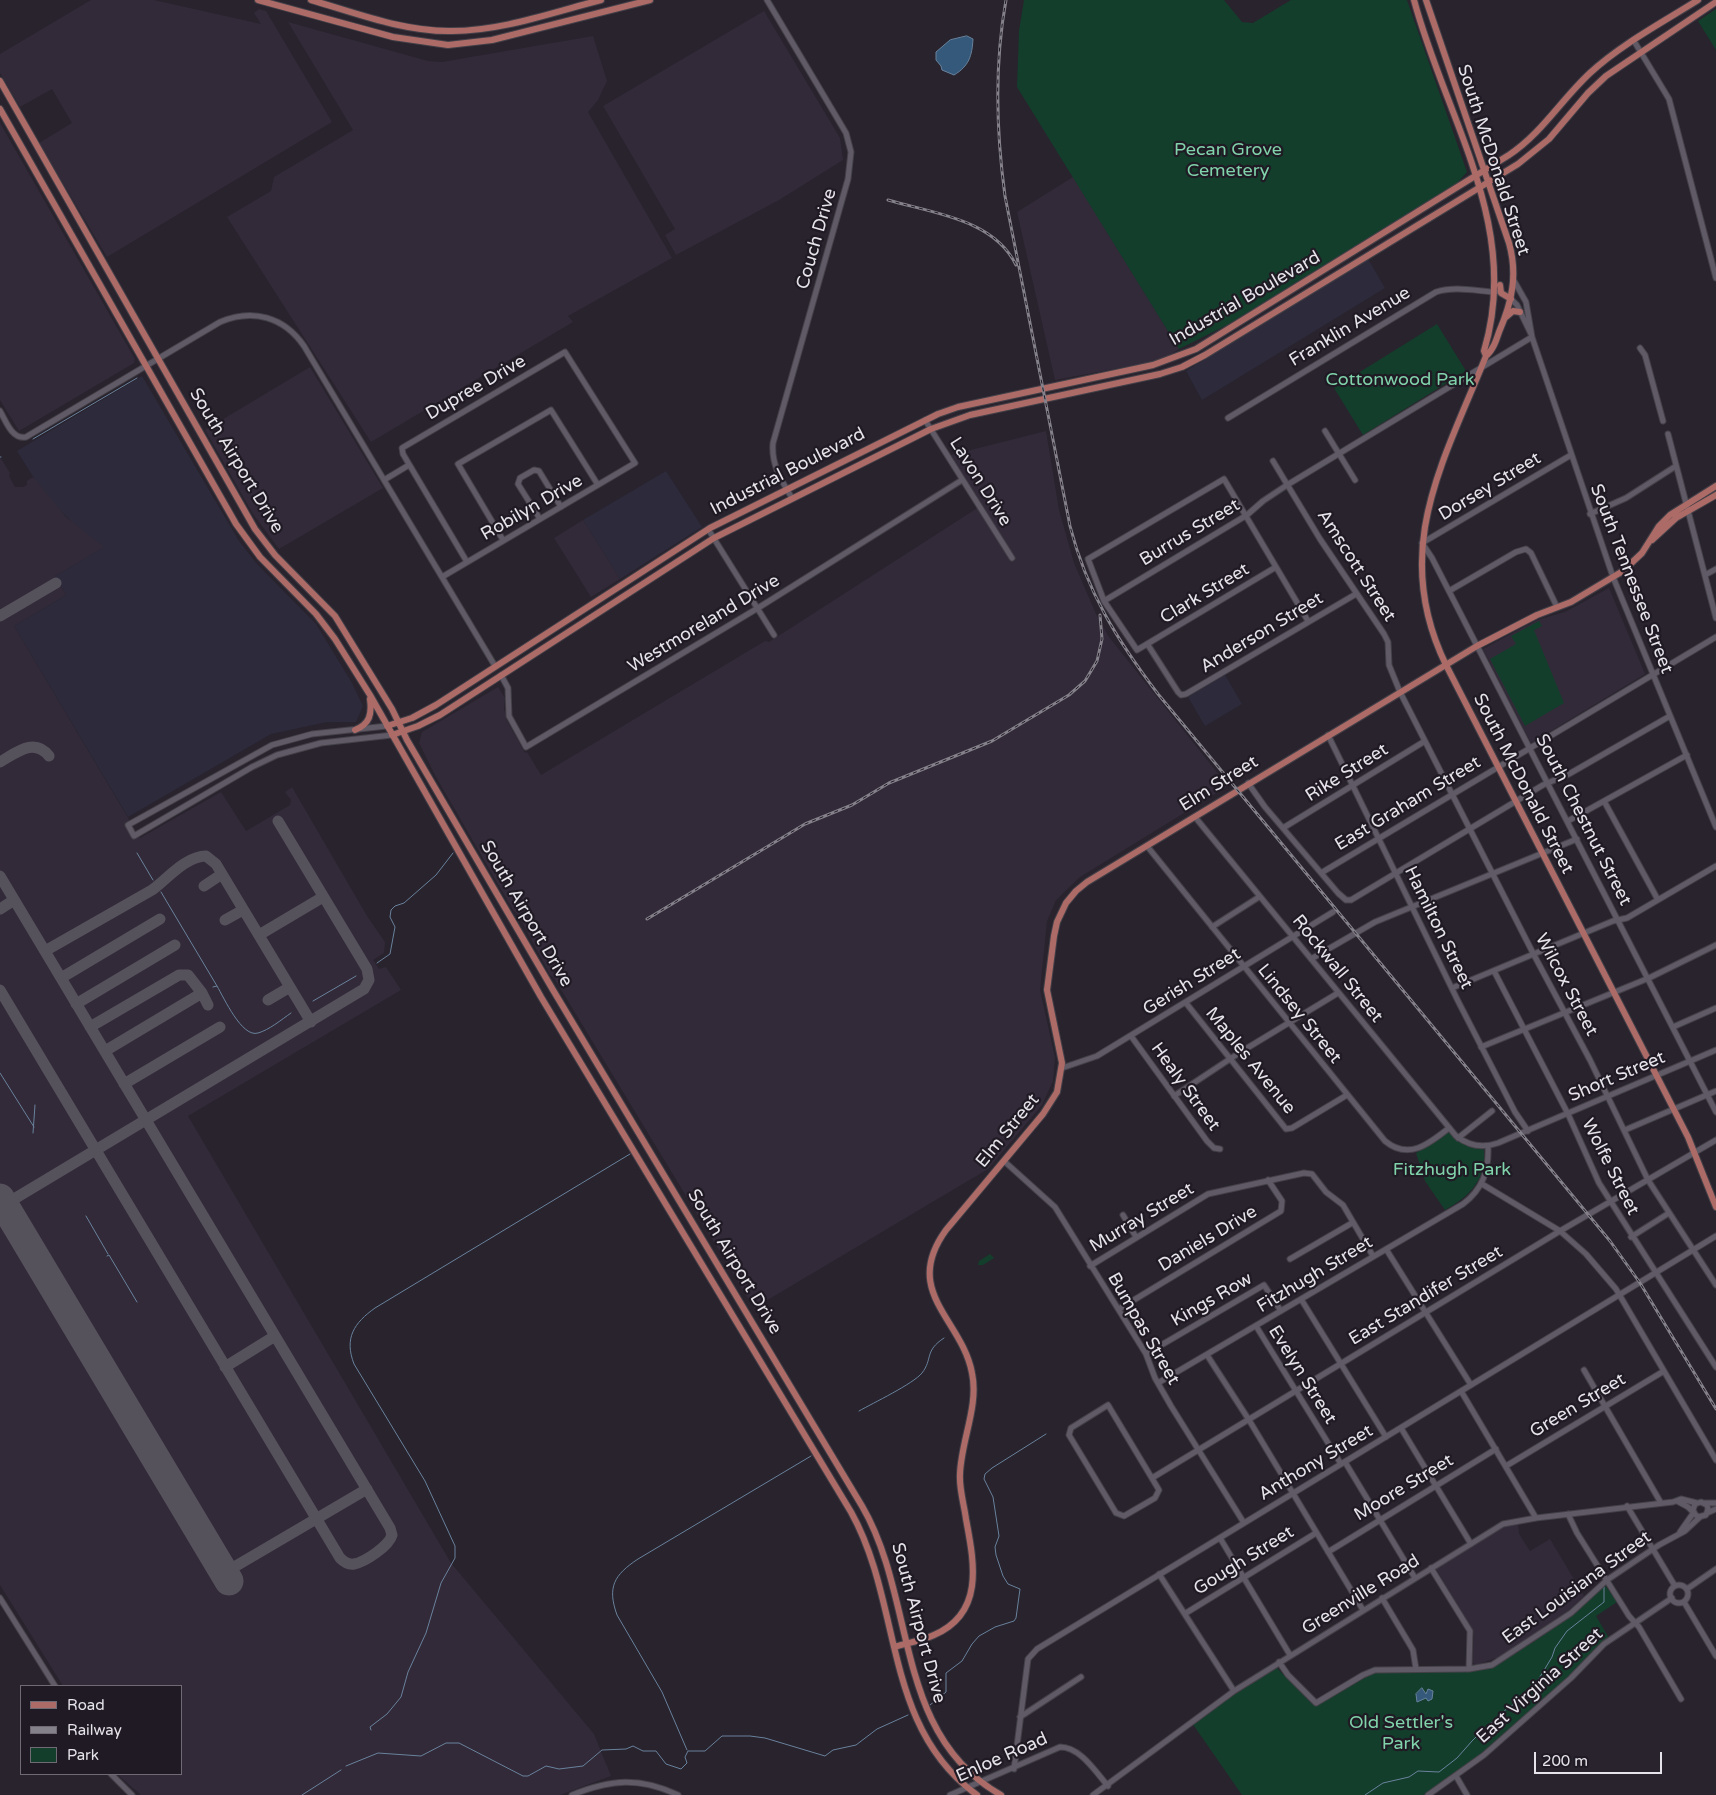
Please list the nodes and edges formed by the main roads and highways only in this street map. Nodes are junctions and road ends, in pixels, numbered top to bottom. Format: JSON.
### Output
{"nodes":[{"id":1,"x":258,"y":0,"type":"edge"},
{"id":2,"x":310,"y":0,"type":"edge"},
{"id":3,"x":601,"y":0,"type":"edge"},
{"id":4,"x":650,"y":0,"type":"edge"},
{"id":5,"x":1414,"y":0,"type":"edge"},
{"id":6,"x":1426,"y":0,"type":"edge"},
{"id":7,"x":1698,"y":0,"type":"edge"},
{"id":8,"x":1716,"y":2,"type":"edge"},
{"id":9,"x":280,"y":3,"type":"edge"},
{"id":10,"x":581,"y":5,"type":"junction"},
{"id":11,"x":583,"y":17,"type":"junction"},
{"id":12,"x":438,"y":31,"type":"junction"},
{"id":13,"x":438,"y":44,"type":"junction"},
{"id":14,"x":0,"y":81,"type":"edge"},
{"id":15,"x":1564,"y":102,"type":"junction"},
{"id":16,"x":1461,"y":105,"type":"junction"},
{"id":17,"x":0,"y":109,"type":"edge"},
{"id":18,"x":1452,"y":109,"type":"junction"},
{"id":19,"x":1574,"y":109,"type":"junction"},
{"id":20,"x":28,"y":130,"type":"junction"},
{"id":21,"x":1471,"y":134,"type":"junction"},
{"id":22,"x":16,"y":136,"type":"junction"},
{"id":23,"x":1463,"y":139,"type":"junction"},
{"id":24,"x":1484,"y":172,"type":"junction"},
{"id":25,"x":1476,"y":176,"type":"junction"},
{"id":26,"x":1488,"y":183,"type":"junction"},
{"id":27,"x":1480,"y":187,"type":"junction"},
{"id":28,"x":79,"y":220,"type":"junction"},
{"id":29,"x":68,"y":227,"type":"junction"},
{"id":30,"x":1493,"y":243,"type":"junction"},
{"id":31,"x":1354,"y":252,"type":"junction"},
{"id":32,"x":1494,"y":252,"type":"junction"},
{"id":33,"x":1360,"y":261,"type":"junction"},
{"id":34,"x":1513,"y":265,"type":"junction"},
{"id":35,"x":1327,"y":268,"type":"junction"},
{"id":36,"x":1333,"y":277,"type":"junction"},
{"id":37,"x":1282,"y":296,"type":"junction"},
{"id":38,"x":1511,"y":300,"type":"junction"},
{"id":39,"x":1270,"y":303,"type":"junction"},
{"id":40,"x":1287,"y":304,"type":"junction"},
{"id":41,"x":1276,"y":311,"type":"junction"},
{"id":42,"x":1520,"y":312,"type":"road end"},
{"id":43,"x":1506,"y":318,"type":"junction"},
{"id":44,"x":1486,"y":356,"type":"junction"},
{"id":45,"x":1105,"y":375,"type":"junction"},
{"id":46,"x":1109,"y":385,"type":"junction"},
{"id":47,"x":1072,"y":393,"type":"junction"},
{"id":48,"x":216,"y":460,"type":"junction"},
{"id":49,"x":204,"y":466,"type":"junction"},
{"id":50,"x":1716,"y":486,"type":"edge"},
{"id":51,"x":1716,"y":495,"type":"edge"},
{"id":52,"x":1652,"y":540,"type":"junction"},
{"id":53,"x":599,"y":599,"type":"junction"},
{"id":54,"x":605,"y":608,"type":"junction"},
{"id":55,"x":348,"y":635,"type":"junction"},
{"id":56,"x":337,"y":642,"type":"junction"},
{"id":57,"x":1446,"y":664,"type":"junction"},
{"id":58,"x":495,"y":666,"type":"junction"},
{"id":59,"x":501,"y":675,"type":"junction"},
{"id":60,"x":370,"y":696,"type":"junction"},
{"id":61,"x":399,"y":723,"type":"junction"},
{"id":62,"x":387,"y":726,"type":"junction"},
{"id":63,"x":355,"y":730,"type":"road end"},
{"id":64,"x":403,"y":732,"type":"junction"},
{"id":65,"x":392,"y":735,"type":"junction"},
{"id":66,"x":553,"y":990,"type":"junction"},
{"id":67,"x":541,"y":997,"type":"junction"},
{"id":68,"x":1713,"y":1189,"type":"edge"},
{"id":69,"x":1716,"y":1207,"type":"edge"},
{"id":70,"x":907,"y":1643,"type":"junction"},
{"id":71,"x":894,"y":1647,"type":"junction"},
{"id":72,"x":977,"y":1795,"type":"edge"},
{"id":73,"x":1001,"y":1795,"type":"edge"}],
"edges":[{"from":1,"to":9,"type":"main road"},
{"from":2,"to":12,"type":"main road"},
{"from":3,"to":10,"type":"main road"},
{"from":4,"to":11,"type":"main road"},
{"from":5,"to":18,"type":"main road","name":"South McDonald Street"},
{"from":6,"to":16,"type":"main road","name":"South McDonald Street"},
{"from":7,"to":15,"type":"main road","name":"Industrial Boulevard"},
{"from":8,"to":19,"type":"main road","name":"Industrial Boulevard"},
{"from":9,"to":13,"type":"main road"},
{"from":10,"to":11,"type":"main road"},
{"from":10,"to":12,"type":"main road"},
{"from":11,"to":13,"type":"main road"},
{"from":12,"to":13,"type":"main road"},
{"from":14,"to":20,"type":"main road","name":"South Airport Drive"},
{"from":15,"to":19,"type":"main road"},
{"from":15,"to":24,"type":"main road","name":"Industrial Boulevard"},
{"from":16,"to":18,"type":"main road"},
{"from":16,"to":21,"type":"main road","name":"South McDonald Street"},
{"from":17,"to":22,"type":"main road","name":"South Airport Drive"},
{"from":18,"to":23,"type":"main road","name":"South McDonald Street"},
{"from":19,"to":26,"type":"main road","name":"Industrial Boulevard"},
{"from":20,"to":22,"type":"main road"},
{"from":20,"to":28,"type":"main road","name":"South Airport Drive"},
{"from":21,"to":23,"type":"main road"},
{"from":21,"to":24,"type":"main road","name":"South McDonald Street"},
{"from":22,"to":29,"type":"main road","name":"South Airport Drive"},
{"from":23,"to":25,"type":"main road","name":"South McDonald Street"},
{"from":24,"to":25,"type":"main road","name":"Industrial Boulevard"},
{"from":24,"to":26,"type":"main road","name":"South McDonald Street"},
{"from":25,"to":27,"type":"main road","name":"South McDonald Street"},
{"from":25,"to":31,"type":"main road","name":"Industrial Boulevard"},
{"from":26,"to":27,"type":"main road","name":"Industrial Boulevard"},
{"from":26,"to":34,"type":"main road","name":"South McDonald Street"},
{"from":27,"to":30,"type":"main road","name":"South McDonald Street"},
{"from":27,"to":33,"type":"main road","name":"Industrial Boulevard"},
{"from":28,"to":29,"type":"main road"},
{"from":28,"to":48,"type":"main road","name":"South Airport Drive"},
{"from":29,"to":49,"type":"main road","name":"South Airport Drive"},
{"from":30,"to":32,"type":"main road","name":"South McDonald Street"},
{"from":30,"to":34,"type":"main road"},
{"from":31,"to":33,"type":"main road"},
{"from":31,"to":35,"type":"main road","name":"Industrial Boulevard"},
{"from":32,"to":38,"type":"main road"},
{"from":32,"to":44,"type":"main road","name":"South McDonald Street"},
{"from":33,"to":36,"type":"main road","name":"Industrial Boulevard"},
{"from":34,"to":38,"type":"main road","name":"South McDonald Street"},
{"from":35,"to":36,"type":"main road"},
{"from":35,"to":37,"type":"main road","name":"Industrial Boulevard"},
{"from":36,"to":40,"type":"main road","name":"Industrial Boulevard"},
{"from":37,"to":39,"type":"main road","name":"Industrial Boulevard"},
{"from":37,"to":40,"type":"main road"},
{"from":38,"to":43,"type":"main road","name":"South McDonald Street"},
{"from":39,"to":41,"type":"main road"},
{"from":39,"to":45,"type":"main road","name":"Industrial Boulevard"},
{"from":40,"to":41,"type":"main road","name":"Industrial Boulevard"},
{"from":41,"to":46,"type":"main road","name":"Industrial Boulevard"},
{"from":42,"to":43,"type":"main road"},
{"from":43,"to":44,"type":"main road","name":"South McDonald Street"},
{"from":44,"to":57,"type":"main road","name":"South McDonald Street"},
{"from":45,"to":46,"type":"main road"},
{"from":45,"to":47,"type":"main road"},
{"from":45,"to":53,"type":"main road","name":"Industrial Boulevard"},
{"from":46,"to":47,"type":"main road","name":"Industrial Boulevard"},
{"from":47,"to":54,"type":"main road","name":"Industrial Boulevard"},
{"from":48,"to":49,"type":"main road"},
{"from":48,"to":55,"type":"main road","name":"South Airport Drive"},
{"from":49,"to":56,"type":"main road","name":"South Airport Drive"},
{"from":50,"to":52,"type":"main road"},
{"from":51,"to":52,"type":"main road"},
{"from":52,"to":57,"type":"main road","name":"Elm Street"},
{"from":53,"to":54,"type":"main road"},
{"from":53,"to":58,"type":"main road","name":"Industrial Boulevard"},
{"from":54,"to":59,"type":"main road","name":"Industrial Boulevard"},
{"from":55,"to":56,"type":"main road"},
{"from":55,"to":61,"type":"main road","name":"South Airport Drive"},
{"from":56,"to":60,"type":"main road","name":"South Airport Drive"},
{"from":57,"to":68,"type":"main road","name":"South McDonald Street"},
{"from":57,"to":70,"type":"main road","name":"Elm Street"},
{"from":58,"to":59,"type":"main road"},
{"from":58,"to":61,"type":"main road","name":"Industrial Boulevard"},
{"from":59,"to":64,"type":"main road","name":"Industrial Boulevard"},
{"from":60,"to":62,"type":"main road","name":"South Airport Drive"},
{"from":60,"to":63,"type":"main road"},
{"from":61,"to":62,"type":"main road","name":"Industrial Boulevard"},
{"from":61,"to":64,"type":"main road","name":"South Airport Drive"},
{"from":62,"to":65,"type":"main road","name":"South Airport Drive"},
{"from":64,"to":65,"type":"main road","name":"Industrial Boulevard"},
{"from":64,"to":66,"type":"main road","name":"South Airport Drive"},
{"from":65,"to":67,"type":"main road","name":"South Airport Drive"},
{"from":66,"to":67,"type":"main road"},
{"from":66,"to":70,"type":"main road","name":"South Airport Drive"},
{"from":67,"to":71,"type":"main road","name":"South Airport Drive"},
{"from":68,"to":69,"type":"main road","name":"South McDonald Street"},
{"from":70,"to":71,"type":"main road","name":"Elm Street"},
{"from":70,"to":73,"type":"main road","name":"South Airport Drive"},
{"from":71,"to":72,"type":"main road","name":"South Airport Drive"}]}
